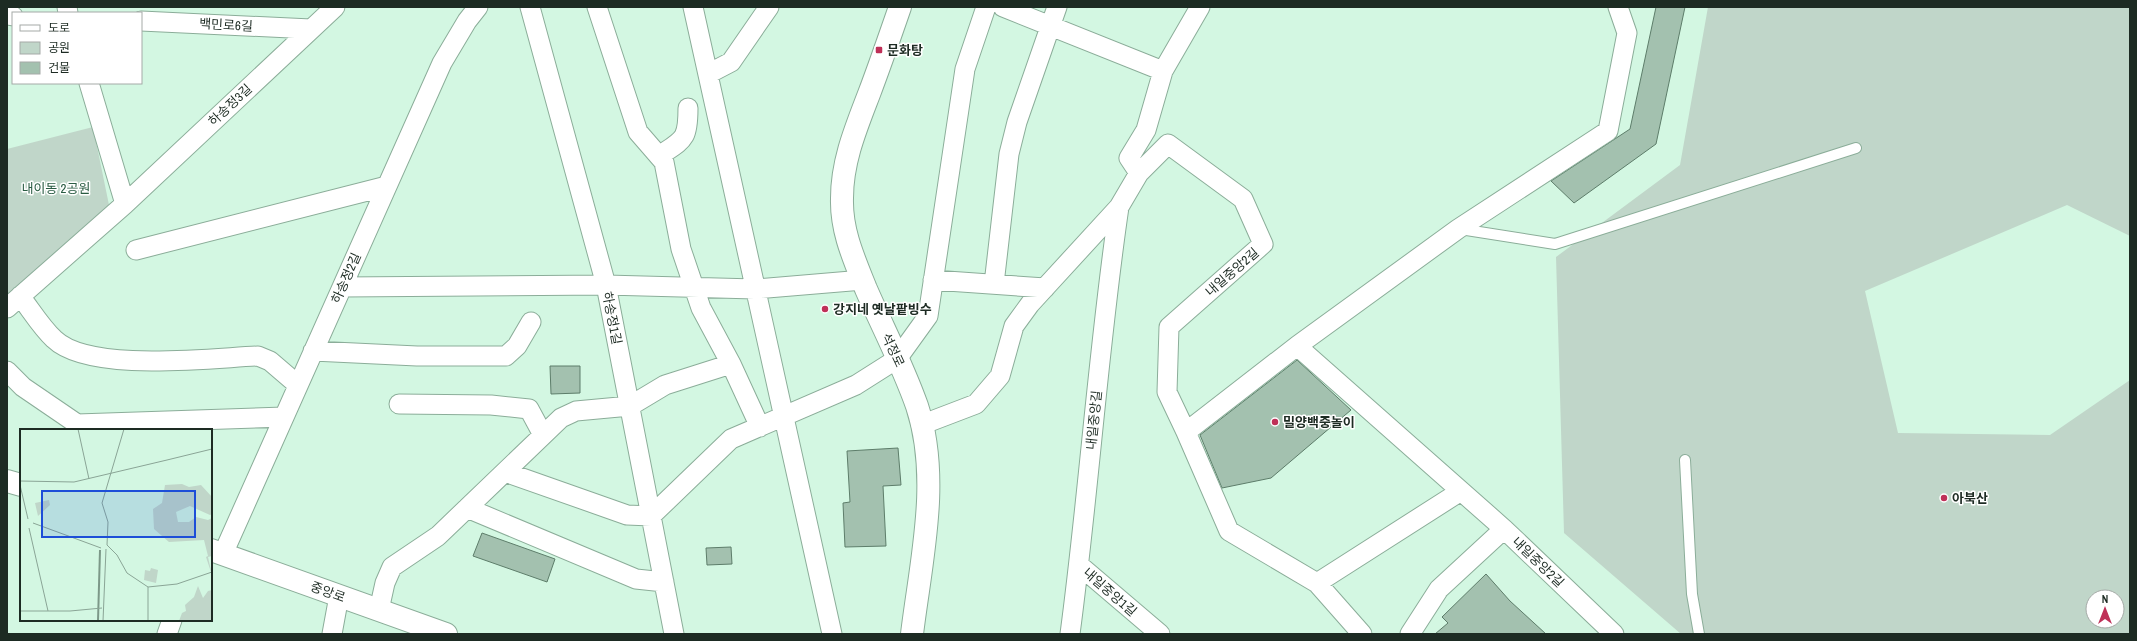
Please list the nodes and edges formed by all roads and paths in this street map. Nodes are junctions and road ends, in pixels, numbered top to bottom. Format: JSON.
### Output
{"nodes":[{"id":1,"x":335,"y":7,"type":"edge"},
{"id":2,"x":478,"y":7,"type":"edge"},
{"id":3,"x":530,"y":7,"type":"edge"},
{"id":4,"x":597,"y":7,"type":"edge"},
{"id":5,"x":693,"y":7,"type":"edge"},
{"id":6,"x":769,"y":7,"type":"edge"},
{"id":7,"x":900,"y":7,"type":"edge"},
{"id":8,"x":986,"y":7,"type":"edge"},
{"id":9,"x":1003,"y":7,"type":"edge"},
{"id":10,"x":1057,"y":7,"type":"edge"},
{"id":11,"x":1200,"y":7,"type":"edge"},
{"id":12,"x":1618,"y":7,"type":"edge"},
{"id":13,"x":142,"y":21,"type":"edge"},
{"id":14,"x":1051,"y":26,"type":"junction"},
{"id":15,"x":311,"y":29,"type":"junction"},
{"id":16,"x":1164,"y":72,"type":"junction"},
{"id":17,"x":708,"y":74,"type":"junction"},
{"id":18,"x":89,"y":84,"type":"edge"},
{"id":19,"x":688,"y":108,"type":"dead end"},
{"id":20,"x":1856,"y":148,"type":"dead end"},
{"id":21,"x":659,"y":156,"type":"junction"},
{"id":22,"x":1139,"y":173,"type":"junction"},
{"id":23,"x":387,"y":186,"type":"junction"},
{"id":24,"x":125,"y":204,"type":"junction"},
{"id":25,"x":1119,"y":207,"type":"junction"},
{"id":26,"x":1458,"y":229,"type":"junction"},
{"id":27,"x":136,"y":250,"type":"dead end"},
{"id":28,"x":863,"y":280,"type":"junction"},
{"id":29,"x":933,"y":280,"type":"junction"},
{"id":30,"x":994,"y":284,"type":"junction"},
{"id":31,"x":606,"y":285,"type":"junction"},
{"id":32,"x":342,"y":287,"type":"junction"},
{"id":33,"x":695,"y":288,"type":"junction"},
{"id":34,"x":1045,"y":288,"type":"junction"},
{"id":35,"x":755,"y":289,"type":"junction"},
{"id":36,"x":14,"y":302,"type":"edge"},
{"id":37,"x":531,"y":322,"type":"dead end"},
{"id":38,"x":1297,"y":346,"type":"junction"},
{"id":39,"x":313,"y":350,"type":"junction"},
{"id":40,"x":897,"y":359,"type":"junction"},
{"id":41,"x":731,"y":364,"type":"junction"},
{"id":42,"x":7,"y":371,"type":"edge"},
{"id":43,"x":298,"y":385,"type":"junction"},
{"id":44,"x":400,"y":404,"type":"dead end"},
{"id":45,"x":630,"y":406,"type":"junction"},
{"id":46,"x":784,"y":416,"type":"junction"},
{"id":47,"x":284,"y":417,"type":"junction"},
{"id":48,"x":921,"y":425,"type":"junction"},
{"id":49,"x":760,"y":426,"type":"junction"},
{"id":50,"x":82,"y":427,"type":"edge"},
{"id":51,"x":1186,"y":432,"type":"junction"},
{"id":52,"x":543,"y":435,"type":"junction"},
{"id":53,"x":1685,"y":460,"type":"dead end"},
{"id":54,"x":505,"y":472,"type":"junction"},
{"id":55,"x":7,"y":481,"type":"edge"},
{"id":56,"x":20,"y":485,"type":"edge"},
{"id":57,"x":1461,"y":491,"type":"junction"},
{"id":58,"x":467,"y":508,"type":"junction"},
{"id":59,"x":651,"y":516,"type":"junction"},
{"id":60,"x":1504,"y":529,"type":"junction"},
{"id":61,"x":217,"y":552,"type":"edge"},
{"id":62,"x":1080,"y":565,"type":"junction"},
{"id":63,"x":664,"y":582,"type":"junction"},
{"id":64,"x":1317,"y":583,"type":"junction"},
{"id":65,"x":340,"y":596,"type":"junction"},
{"id":66,"x":379,"y":610,"type":"junction"},
{"id":67,"x":172,"y":621,"type":"edge"},
{"id":68,"x":167,"y":634,"type":"edge"},
{"id":69,"x":332,"y":634,"type":"edge"},
{"id":70,"x":446,"y":634,"type":"edge"},
{"id":71,"x":674,"y":634,"type":"edge"},
{"id":72,"x":832,"y":634,"type":"edge"},
{"id":73,"x":912,"y":634,"type":"edge"},
{"id":74,"x":1070,"y":634,"type":"edge"},
{"id":75,"x":1160,"y":634,"type":"edge"},
{"id":76,"x":1362,"y":634,"type":"edge"},
{"id":77,"x":1410,"y":634,"type":"edge"},
{"id":78,"x":1614,"y":634,"type":"edge"},
{"id":79,"x":1699,"y":634,"type":"edge"}],
"edges":[{"from":1,"to":15,"type":"street","name":"하송정3길"},
{"from":2,"to":23,"type":"street","name":"하송정2길"},
{"from":3,"to":31,"type":"street","name":"하송정1길"},
{"from":4,"to":21,"type":"street"},
{"from":5,"to":17,"type":"street"},
{"from":6,"to":17,"type":"street"},
{"from":7,"to":28,"type":"street","name":"석정로"},
{"from":8,"to":29,"type":"street"},
{"from":9,"to":14,"type":"street"},
{"from":10,"to":14,"type":"street"},
{"from":11,"to":16,"type":"street"},
{"from":12,"to":26,"type":"street"},
{"from":13,"to":15,"type":"street","name":"백민로6길"},
{"from":14,"to":16,"type":"street"},
{"from":14,"to":30,"type":"street"},
{"from":15,"to":24,"type":"street","name":"하송정3길"},
{"from":16,"to":22,"type":"street"},
{"from":17,"to":35,"type":"street"},
{"from":18,"to":24,"type":"street"},
{"from":19,"to":21,"type":"street"},
{"from":20,"to":26,"type":"lane"},
{"from":21,"to":33,"type":"street"},
{"from":22,"to":25,"type":"street","name":"내일중앙2길"},
{"from":22,"to":51,"type":"street","name":"내일중앙2길"},
{"from":23,"to":27,"type":"street"},
{"from":23,"to":32,"type":"street","name":"하송정2길"},
{"from":24,"to":36,"type":"street","name":"하송정3길"},
{"from":25,"to":34,"type":"street"},
{"from":25,"to":62,"type":"street","name":"내일중앙길"},
{"from":26,"to":38,"type":"street"},
{"from":28,"to":35,"type":"street"},
{"from":28,"to":40,"type":"street","name":"석정로"},
{"from":29,"to":30,"type":"street"},
{"from":29,"to":40,"type":"street"},
{"from":30,"to":34,"type":"street"},
{"from":31,"to":32,"type":"street"},
{"from":31,"to":33,"type":"street"},
{"from":31,"to":45,"type":"street","name":"하송정1길"},
{"from":32,"to":39,"type":"street","name":"하송정2길"},
{"from":33,"to":35,"type":"street"},
{"from":33,"to":41,"type":"street"},
{"from":34,"to":48,"type":"street"},
{"from":35,"to":46,"type":"street"},
{"from":36,"to":43,"type":"street"},
{"from":37,"to":39,"type":"street"},
{"from":38,"to":51,"type":"street"},
{"from":38,"to":57,"type":"street","name":"내일중앙2길"},
{"from":39,"to":43,"type":"street","name":"하송정2길"},
{"from":40,"to":46,"type":"street"},
{"from":40,"to":48,"type":"street","name":"석정로"},
{"from":41,"to":45,"type":"street"},
{"from":41,"to":49,"type":"street"},
{"from":42,"to":50,"type":"street"},
{"from":43,"to":47,"type":"street","name":"하송정2길"},
{"from":44,"to":52,"type":"street"},
{"from":45,"to":52,"type":"street"},
{"from":45,"to":59,"type":"street","name":"하송정1길"},
{"from":46,"to":49,"type":"street"},
{"from":46,"to":72,"type":"street"},
{"from":47,"to":50,"type":"street"},
{"from":47,"to":61,"type":"street","name":"하송정2길"},
{"from":48,"to":73,"type":"street","name":"석정로"},
{"from":49,"to":59,"type":"street"},
{"from":51,"to":64,"type":"street","name":"내일중앙2길"},
{"from":52,"to":54,"type":"street"},
{"from":53,"to":79,"type":"lane"},
{"from":54,"to":58,"type":"street"},
{"from":54,"to":59,"type":"street"},
{"from":55,"to":56,"type":"street"},
{"from":57,"to":60,"type":"street","name":"내일중앙2길"},
{"from":57,"to":64,"type":"street"},
{"from":58,"to":63,"type":"street"},
{"from":58,"to":66,"type":"street"},
{"from":59,"to":63,"type":"street","name":"하송정1길"},
{"from":60,"to":77,"type":"street"},
{"from":60,"to":78,"type":"street","name":"내일중앙2길"},
{"from":61,"to":65,"type":"street","name":"중앙로"},
{"from":62,"to":74,"type":"street","name":"내일중앙길"},
{"from":62,"to":75,"type":"street","name":"내일중앙1길"},
{"from":63,"to":71,"type":"street","name":"하송정1길"},
{"from":64,"to":76,"type":"street","name":"내일중앙2길"},
{"from":65,"to":66,"type":"street","name":"중앙로"},
{"from":65,"to":69,"type":"street"},
{"from":66,"to":70,"type":"street","name":"중앙로"},
{"from":67,"to":68,"type":"street"}]}
